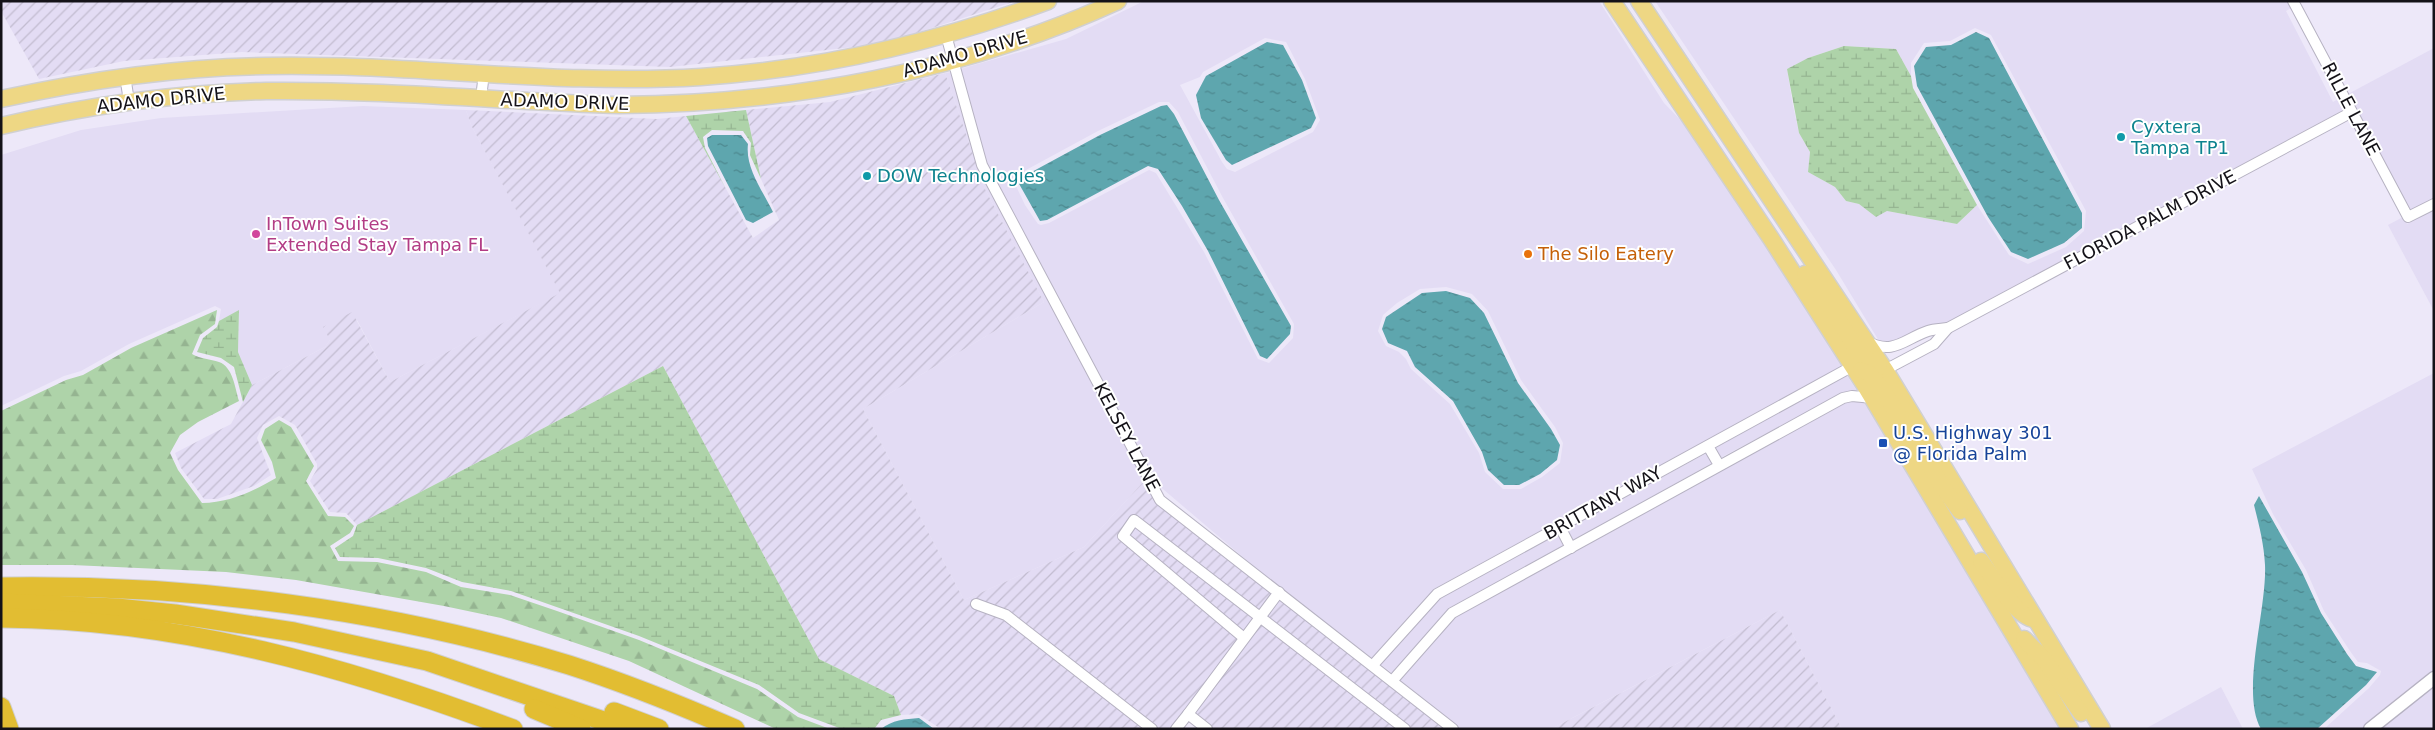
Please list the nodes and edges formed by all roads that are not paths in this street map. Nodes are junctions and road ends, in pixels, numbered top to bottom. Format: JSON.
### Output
{"nodes":[{"id":1,"x":1048,"y":1,"type":"edge"},
{"id":2,"x":1118,"y":1,"type":"edge"},
{"id":3,"x":1612,"y":1,"type":"edge"},
{"id":4,"x":1639,"y":1,"type":"edge"},
{"id":5,"x":2292,"y":1,"type":"edge"},
{"id":6,"x":946,"y":35,"type":"junction"},
{"id":7,"x":952,"y":60,"type":"junction"},
{"id":8,"x":484,"y":73,"type":"junction"},
{"id":9,"x":125,"y":76,"type":"junction"},
{"id":10,"x":481,"y":98,"type":"junction"},
{"id":11,"x":1,"y":99,"type":"edge"},
{"id":12,"x":129,"y":100,"type":"junction"},
{"id":13,"x":1678,"y":100,"type":"junction"},
{"id":14,"x":2352,"y":112,"type":"junction"},
{"id":15,"x":1,"y":126,"type":"edge"},
{"id":16,"x":1771,"y":200,"type":"junction"},
{"id":17,"x":2434,"y":204,"type":"edge"},
{"id":18,"x":1772,"y":240,"type":"junction"},
{"id":19,"x":1948,"y":328,"type":"junction"},
{"id":20,"x":1865,"y":340,"type":"junction"},
{"id":21,"x":1853,"y":366,"type":"junction"},
{"id":22,"x":1885,"y":370,"type":"junction"},
{"id":23,"x":1873,"y":398,"type":"junction"},
{"id":24,"x":1708,"y":446,"type":"junction"},
{"id":25,"x":1719,"y":465,"type":"junction"},
{"id":26,"x":1929,"y":491,"type":"junction"},
{"id":27,"x":1560,"y":527,"type":"junction"},
{"id":28,"x":1990,"y":544,"type":"junction"},
{"id":29,"x":1571,"y":548,"type":"junction"},
{"id":30,"x":1,"y":587,"type":"edge"},
{"id":31,"x":1279,"y":592,"type":"junction"},
{"id":32,"x":1,"y":603,"type":"edge"},
{"id":33,"x":976,"y":604,"type":"dead end"},
{"id":34,"x":1260,"y":617,"type":"junction"},
{"id":35,"x":1,"y":618,"type":"edge"},
{"id":36,"x":2036,"y":620,"type":"junction"},
{"id":37,"x":2012,"y":632,"type":"junction"},
{"id":38,"x":1244,"y":638,"type":"junction"},
{"id":39,"x":384,"y":651,"type":"junction"},
{"id":40,"x":427,"y":661,"type":"junction"},
{"id":41,"x":1373,"y":665,"type":"junction"},
{"id":42,"x":2434,"y":678,"type":"edge"},
{"id":43,"x":1393,"y":680,"type":"junction"},
{"id":44,"x":1,"y":707,"type":"edge"},
{"id":45,"x":1188,"y":714,"type":"junction"},
{"id":46,"x":9,"y":729,"type":"edge"},
{"id":47,"x":513,"y":729,"type":"edge"},
{"id":48,"x":581,"y":729,"type":"edge"},
{"id":49,"x":627,"y":729,"type":"edge"},
{"id":50,"x":659,"y":729,"type":"edge"},
{"id":51,"x":734,"y":729,"type":"edge"},
{"id":52,"x":1152,"y":729,"type":"edge"},
{"id":53,"x":1176,"y":729,"type":"edge"},
{"id":54,"x":1207,"y":729,"type":"edge"},
{"id":55,"x":1405,"y":729,"type":"edge"},
{"id":56,"x":1453,"y":729,"type":"edge"},
{"id":57,"x":2070,"y":729,"type":"edge"},
{"id":58,"x":2092,"y":729,"type":"edge"},
{"id":59,"x":2102,"y":729,"type":"edge"},
{"id":60,"x":2370,"y":729,"type":"edge"}],
"edges":[{"from":1,"to":6,"type":"main road","name":"ADAMO DRIVE"},
{"from":2,"to":7,"type":"main road","name":"ADAMO DRIVE"},
{"from":3,"to":13,"type":"main road"},
{"from":4,"to":16,"type":"main road"},
{"from":5,"to":14,"type":"street","name":"RILLE LANE"},
{"from":6,"to":7,"type":"street","name":"KELSEY LANE"},
{"from":6,"to":8,"type":"main road","name":"ADAMO DRIVE"},
{"from":7,"to":10,"type":"main road","name":"ADAMO DRIVE"},
{"from":7,"to":31,"type":"street","name":"KELSEY LANE"},
{"from":8,"to":9,"type":"main road","name":"ADAMO DRIVE"},
{"from":8,"to":10,"type":"street"},
{"from":9,"to":11,"type":"main road","name":"ADAMO DRIVE"},
{"from":9,"to":12,"type":"street"},
{"from":10,"to":12,"type":"main road","name":"ADAMO DRIVE"},
{"from":12,"to":15,"type":"main road","name":"ADAMO DRIVE"},
{"from":13,"to":16,"type":"main road"},
{"from":13,"to":18,"type":"main road"},
{"from":14,"to":17,"type":"street","name":"RILLE LANE"},
{"from":14,"to":19,"type":"street","name":"FLORIDA PALM DRIVE"},
{"from":16,"to":20,"type":"main road"},
{"from":18,"to":21,"type":"main road"},
{"from":18,"to":22,"type":"main road"},
{"from":19,"to":20,"type":"street","name":"FLORIDA PALM DRIVE"},
{"from":19,"to":22,"type":"street","name":"FLORIDA PALM DRIVE"},
{"from":20,"to":22,"type":"main road"},
{"from":21,"to":23,"type":"main road"},
{"from":21,"to":24,"type":"street","name":"BRITTANY WAY"},
{"from":21,"to":28,"type":"main road"},
{"from":22,"to":28,"type":"main road"},
{"from":23,"to":25,"type":"street","name":"BRITTANY WAY"},
{"from":23,"to":26,"type":"main road"},
{"from":24,"to":25,"type":"street"},
{"from":24,"to":27,"type":"street","name":"BRITTANY WAY"},
{"from":25,"to":29,"type":"street","name":"BRITTANY WAY"},
{"from":26,"to":36,"type":"main road"},
{"from":26,"to":37,"type":"main road"},
{"from":27,"to":29,"type":"street"},
{"from":27,"to":41,"type":"street","name":"BRITTANY WAY"},
{"from":28,"to":36,"type":"main road"},
{"from":29,"to":43,"type":"street","name":"BRITTANY WAY"},
{"from":30,"to":51,"type":"highway"},
{"from":31,"to":34,"type":"street"},
{"from":31,"to":41,"type":"street","name":"KELSEY LANE"},
{"from":32,"to":39,"type":"highway"},
{"from":33,"to":52,"type":"street"},
{"from":34,"to":38,"type":"street"},
{"from":34,"to":38,"type":"street"},
{"from":34,"to":55,"type":"street"},
{"from":35,"to":47,"type":"highway"},
{"from":36,"to":59,"type":"main road"},
{"from":37,"to":57,"type":"main road"},
{"from":37,"to":58,"type":"main road"},
{"from":38,"to":45,"type":"street"},
{"from":39,"to":40,"type":"highway"},
{"from":39,"to":50,"type":"highway"},
{"from":40,"to":48,"type":"highway"},
{"from":40,"to":49,"type":"highway"},
{"from":41,"to":43,"type":"street","name":"KELSEY LANE"},
{"from":42,"to":60,"type":"street"},
{"from":43,"to":56,"type":"street","name":"KELSEY LANE"},
{"from":44,"to":46,"type":"highway"},
{"from":45,"to":53,"type":"street"},
{"from":45,"to":54,"type":"street"}]}
